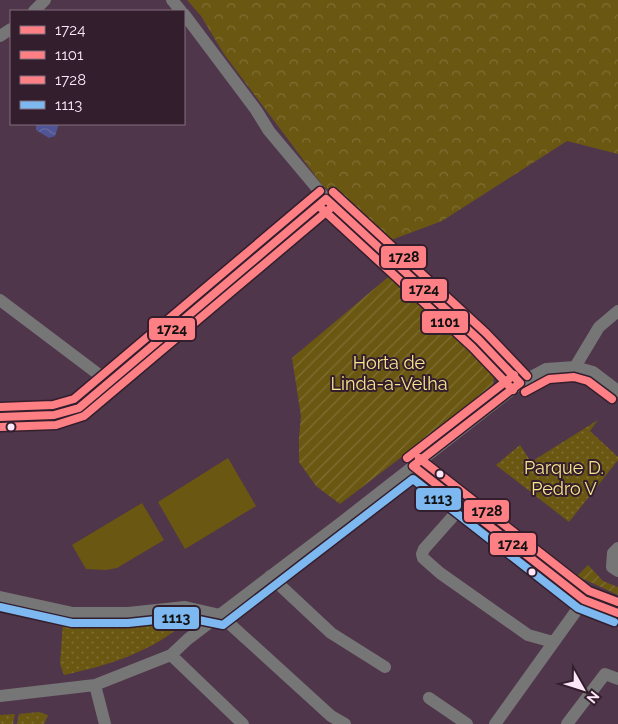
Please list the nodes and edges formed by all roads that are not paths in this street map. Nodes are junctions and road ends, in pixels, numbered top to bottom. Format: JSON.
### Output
{"nodes":[{"id":1,"x":45,"y":0,"type":"edge"},
{"id":2,"x":172,"y":0,"type":"edge"},
{"id":3,"x":35,"y":10,"type":"edge"},
{"id":4,"x":180,"y":10,"type":"edge"},
{"id":5,"x":185,"y":16,"type":"edge"},
{"id":6,"x":326,"y":199,"type":"junction"},
{"id":7,"x":0,"y":300,"type":"edge"},
{"id":8,"x":618,"y":311,"type":"edge"},
{"id":9,"x":575,"y":367,"type":"junction"},
{"id":10,"x":110,"y":383,"type":"junction"},
{"id":11,"x":520,"y":383,"type":"junction"},
{"id":12,"x":618,"y":391,"type":"edge"},
{"id":13,"x":0,"y":417,"type":"edge"},
{"id":14,"x":413,"y":466,"type":"junction"},
{"id":15,"x":463,"y":505,"type":"junction"},
{"id":16,"x":618,"y":548,"type":"edge"},
{"id":17,"x":618,"y":571,"type":"edge"},
{"id":18,"x":270,"y":576,"type":"junction"},
{"id":19,"x":0,"y":597,"type":"edge"},
{"id":20,"x":584,"y":600,"type":"junction"},
{"id":21,"x":618,"y":613,"type":"edge"},
{"id":22,"x":220,"y":616,"type":"junction"},
{"id":23,"x":553,"y":642,"type":"junction"},
{"id":24,"x":170,"y":655,"type":"junction"},
{"id":25,"x":385,"y":667,"type":"dead end"},
{"id":26,"x":618,"y":678,"type":"edge"},
{"id":27,"x":95,"y":685,"type":"junction"},
{"id":28,"x":0,"y":696,"type":"edge"},
{"id":29,"x":429,"y":698,"type":"dead end"},
{"id":30,"x":105,"y":724,"type":"edge"},
{"id":31,"x":243,"y":724,"type":"edge"},
{"id":32,"x":345,"y":724,"type":"edge"},
{"id":33,"x":467,"y":724,"type":"edge"},
{"id":34,"x":495,"y":724,"type":"edge"},
{"id":35,"x":568,"y":724,"type":"edge"}],
"edges":[{"from":1,"to":3,"type":"street"},
{"from":2,"to":4,"type":"street"},
{"from":5,"to":6,"type":"street"},
{"from":6,"to":10,"type":"street"},
{"from":6,"to":11,"type":"street"},
{"from":7,"to":10,"type":"street"},
{"from":8,"to":9,"type":"street"},
{"from":9,"to":11,"type":"street"},
{"from":9,"to":12,"type":"street"},
{"from":10,"to":13,"type":"street"},
{"from":11,"to":14,"type":"street"},
{"from":14,"to":15,"type":"street"},
{"from":14,"to":18,"type":"street"},
{"from":15,"to":20,"type":"street"},
{"from":15,"to":23,"type":"street"},
{"from":16,"to":17,"type":"street"},
{"from":18,"to":22,"type":"street"},
{"from":18,"to":25,"type":"street"},
{"from":19,"to":22,"type":"street"},
{"from":20,"to":21,"type":"street"},
{"from":20,"to":23,"type":"street"},
{"from":22,"to":24,"type":"street"},
{"from":22,"to":32,"type":"street"},
{"from":23,"to":34,"type":"street"},
{"from":24,"to":27,"type":"street"},
{"from":24,"to":31,"type":"street"},
{"from":26,"to":35,"type":"street"},
{"from":27,"to":28,"type":"street"},
{"from":27,"to":30,"type":"street"},
{"from":29,"to":33,"type":"street"}]}
